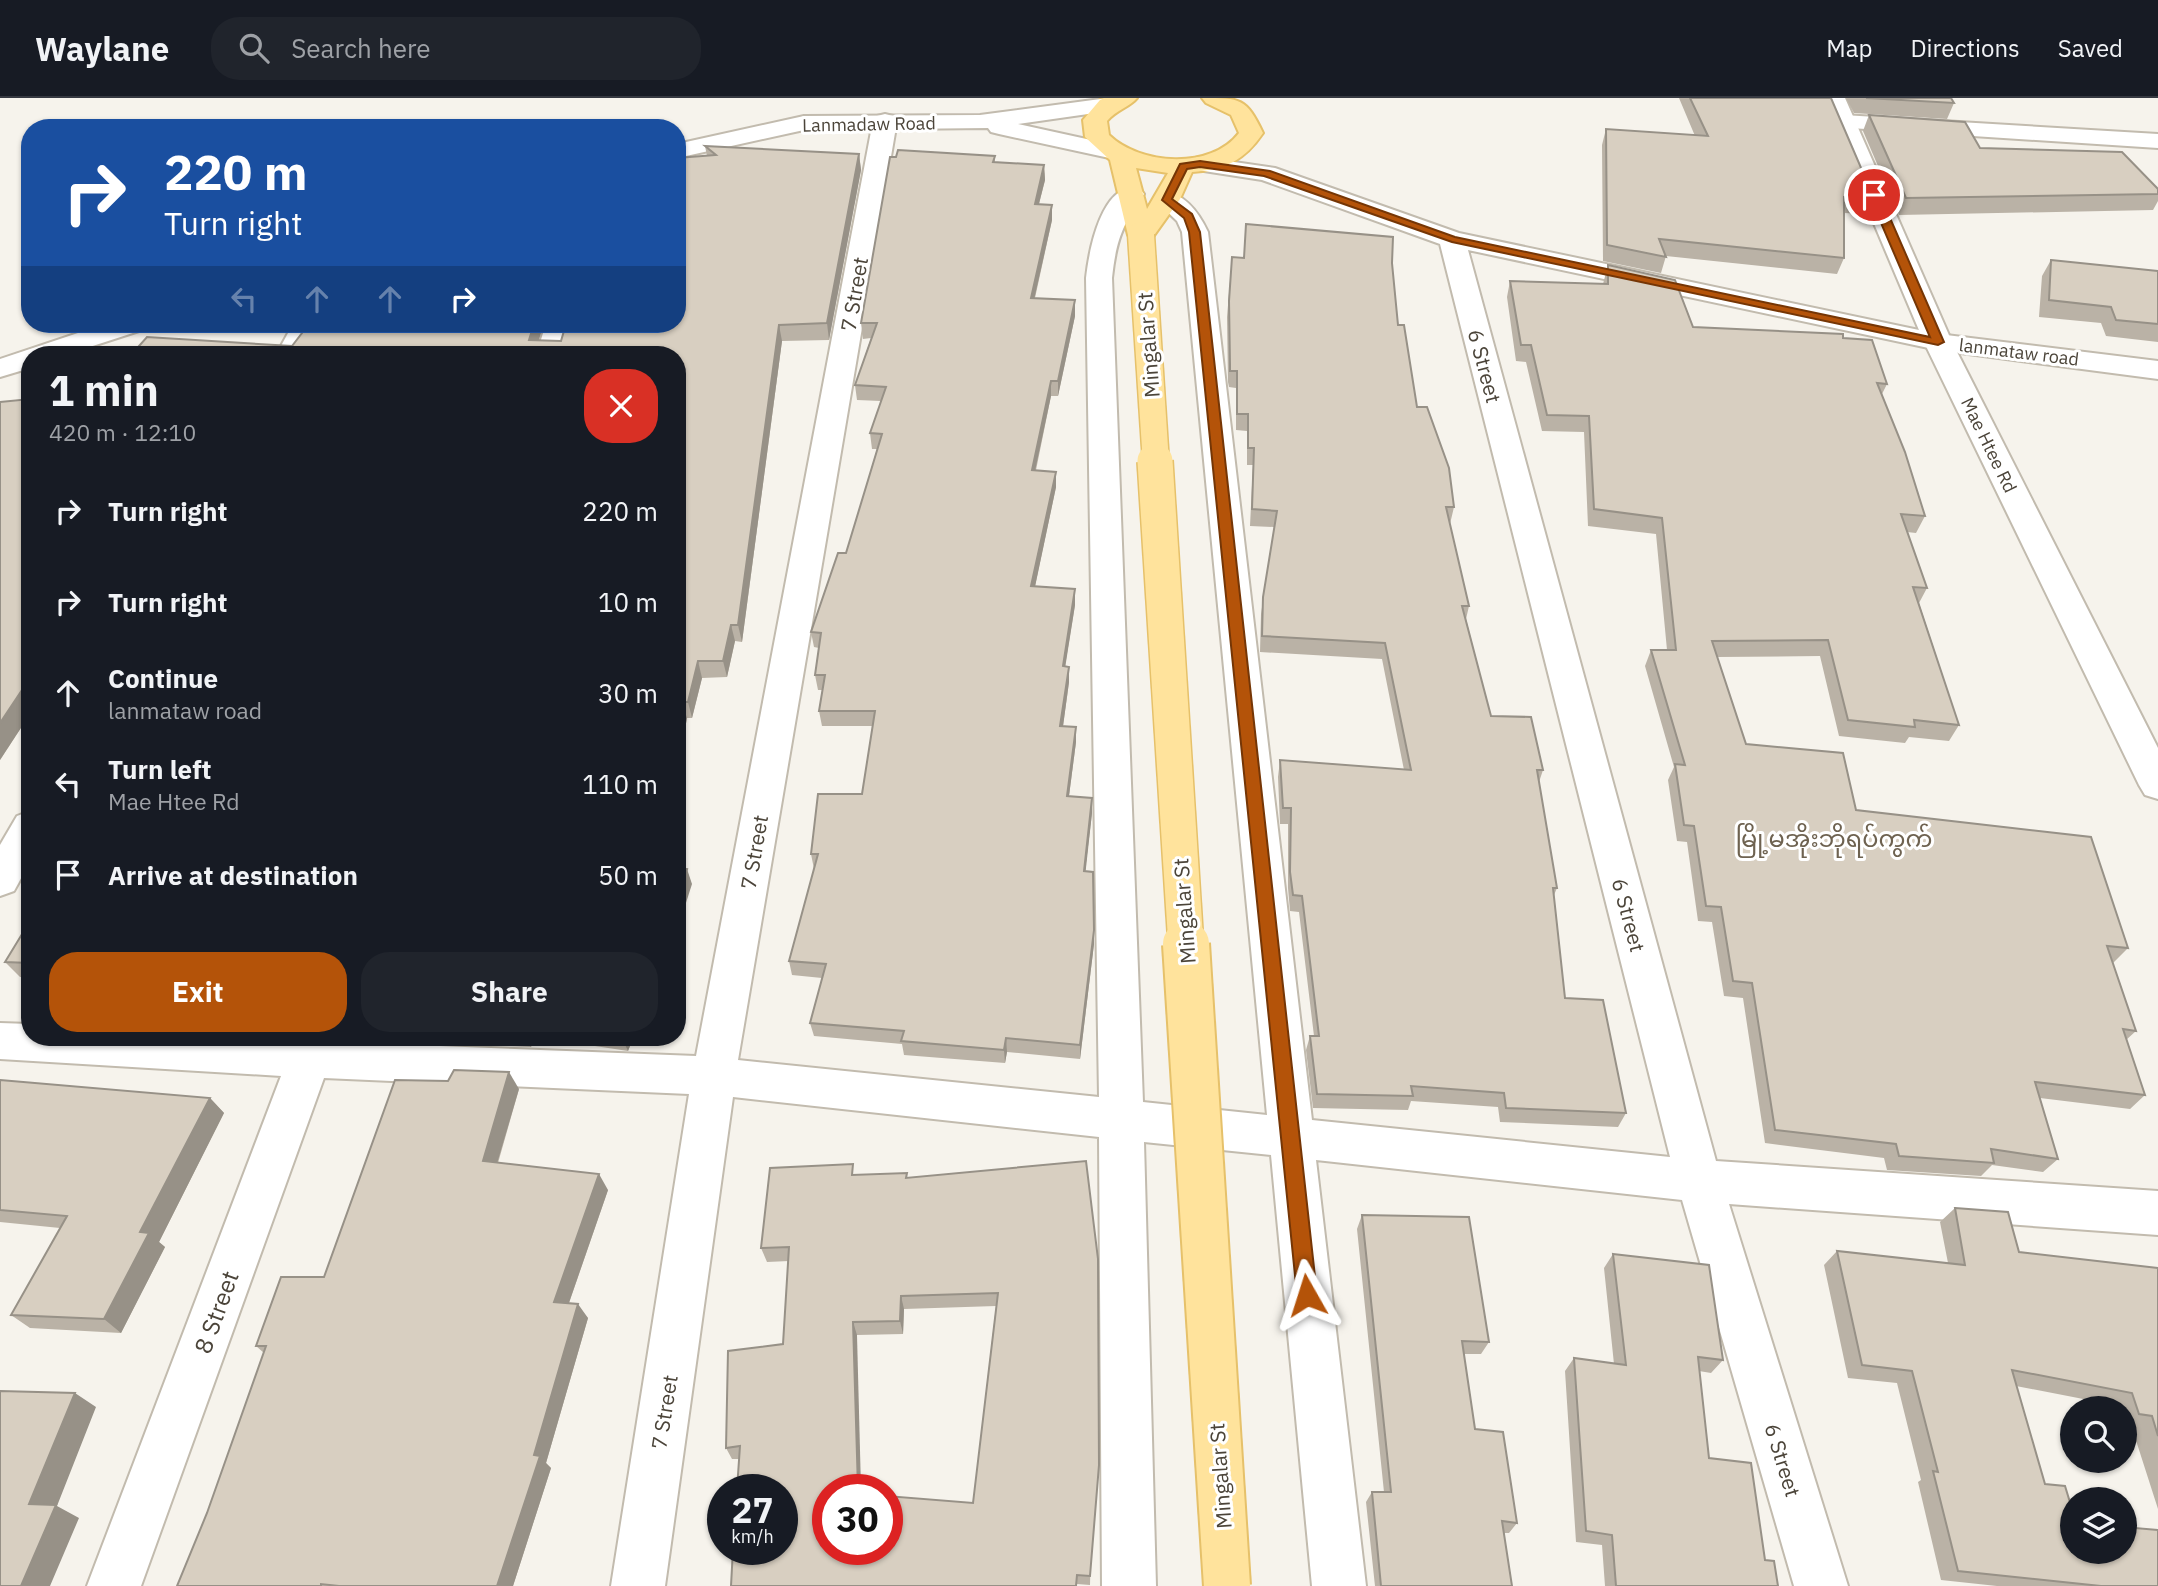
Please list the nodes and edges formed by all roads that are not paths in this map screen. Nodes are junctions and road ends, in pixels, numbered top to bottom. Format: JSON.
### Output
{"nodes":[{"id":1,"x":1214,"y":98,"type":"edge"},
{"id":2,"x":1116,"y":101,"type":"edge"},
{"id":3,"x":1838,"y":110,"type":"edge"},
{"id":4,"x":885,"y":121,"type":"junction"},
{"id":5,"x":980,"y":122,"type":"junction"},
{"id":6,"x":1251,"y":133,"type":"junction"},
{"id":7,"x":2158,"y":141,"type":"edge"},
{"id":8,"x":686,"y":149,"type":"edge"},
{"id":9,"x":1117,"y":154,"type":"junction"},
{"id":10,"x":1170,"y":181,"type":"junction"},
{"id":11,"x":1350,"y":201,"type":"junction"},
{"id":12,"x":1452,"y":239,"type":"junction"},
{"id":13,"x":104,"y":333,"type":"edge"},
{"id":14,"x":1938,"y":342,"type":"junction"},
{"id":15,"x":65,"y":346,"type":"edge"},
{"id":16,"x":21,"y":361,"type":"edge"},
{"id":17,"x":0,"y":368,"type":"edge"},
{"id":18,"x":2158,"y":370,"type":"edge"},
{"id":19,"x":2158,"y":785,"type":"edge"},
{"id":20,"x":21,"y":842,"type":"edge"},
{"id":21,"x":0,"y":880,"type":"edge"},
{"id":22,"x":0,"y":1041,"type":"edge"},
{"id":23,"x":21,"y":1041,"type":"edge"},
{"id":24,"x":224,"y":1046,"type":"edge"},
{"id":25,"x":313,"y":1048,"type":"edge"},
{"id":26,"x":714,"y":1076,"type":"junction"},
{"id":27,"x":1121,"y":1118,"type":"junction"},
{"id":28,"x":1290,"y":1137,"type":"junction"},
{"id":29,"x":1699,"y":1181,"type":"junction"},
{"id":30,"x":2158,"y":1213,"type":"edge"},
{"id":31,"x":114,"y":1586,"type":"edge"},
{"id":32,"x":638,"y":1586,"type":"edge"},
{"id":33,"x":1129,"y":1586,"type":"edge"},
{"id":34,"x":1227,"y":1586,"type":"edge"},
{"id":35,"x":1339,"y":1586,"type":"edge"},
{"id":36,"x":1821,"y":1586,"type":"edge"}],
"edges":[{"from":1,"to":6,"type":"main road"},
{"from":2,"to":5,"type":"street","name":"Lanmadaw Road"},
{"from":2,"to":9,"type":"main road"},
{"from":3,"to":7,"type":"street"},
{"from":3,"to":14,"type":"street","name":"Mae Htee Rd"},
{"from":4,"to":5,"type":"street","name":"Lanmadaw Road"},
{"from":4,"to":8,"type":"street","name":"Lanmadaw Road"},
{"from":4,"to":26,"type":"street","name":"7 Street"},
{"from":5,"to":9,"type":"street","name":"Lanmadaw Road"},
{"from":6,"to":10,"type":"main road"},
{"from":6,"to":11,"type":"street"},
{"from":9,"to":10,"type":"main road"},
{"from":9,"to":10,"type":"main road"},
{"from":10,"to":11,"type":"street"},
{"from":10,"to":27,"type":"street"},
{"from":10,"to":28,"type":"street"},
{"from":10,"to":34,"type":"main road","name":"Mingalar St","bridge":true},
{"from":11,"to":12,"type":"street","name":"lanmataw road"},
{"from":12,"to":14,"type":"street","name":"lanmataw road"},
{"from":12,"to":29,"type":"street","name":"6 Street"},
{"from":13,"to":15,"type":"street"},
{"from":14,"to":18,"type":"street","name":"lanmataw road"},
{"from":14,"to":19,"type":"street","name":"Mae Htee Rd"},
{"from":16,"to":17,"type":"street"},
{"from":20,"to":21,"type":"street"},
{"from":22,"to":23,"type":"street"},
{"from":24,"to":25,"type":"street"},
{"from":25,"to":26,"type":"street"},
{"from":25,"to":31,"type":"street","name":"8 Street"},
{"from":26,"to":27,"type":"street"},
{"from":26,"to":32,"type":"street","name":"7 Street"},
{"from":27,"to":28,"type":"street"},
{"from":27,"to":33,"type":"street"},
{"from":28,"to":29,"type":"street"},
{"from":28,"to":35,"type":"street"},
{"from":29,"to":30,"type":"street"},
{"from":29,"to":36,"type":"street","name":"6 Street"}]}
